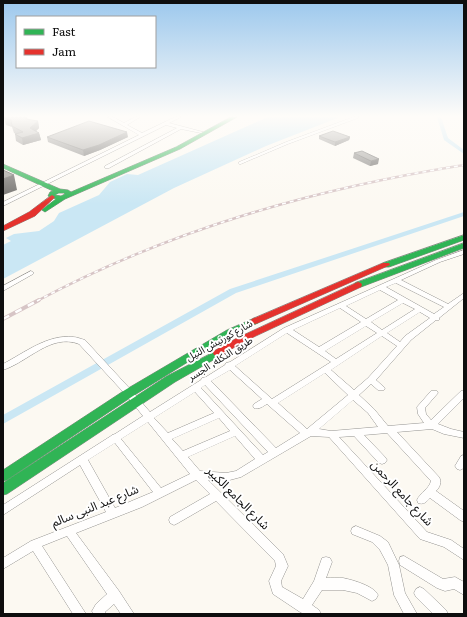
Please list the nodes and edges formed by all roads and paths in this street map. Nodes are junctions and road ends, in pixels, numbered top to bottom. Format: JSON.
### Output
{"nodes":[{"id":1,"x":120,"y":146,"type":"edge"},
{"id":2,"x":146,"y":146,"type":"edge"},
{"id":3,"x":174,"y":146,"type":"edge"},
{"id":4,"x":182,"y":146,"type":"edge"},
{"id":5,"x":280,"y":146,"type":"edge"},
{"id":6,"x":240,"y":163,"type":"dead end"},
{"id":7,"x":3,"y":166,"type":"edge"},
{"id":8,"x":107,"y":167,"type":"dead end"},
{"id":9,"x":3,"y":171,"type":"edge"},
{"id":10,"x":40,"y":185,"type":"junction"},
{"id":11,"x":82,"y":187,"type":"junction"},
{"id":12,"x":59,"y":195,"type":"junction"},
{"id":13,"x":3,"y":204,"type":"edge"},
{"id":14,"x":3,"y":229,"type":"edge"},
{"id":15,"x":464,"y":237,"type":"edge"},
{"id":16,"x":464,"y":245,"type":"edge"},
{"id":17,"x":464,"y":252,"type":"edge"},
{"id":18,"x":31,"y":273,"type":"dead end"},
{"id":19,"x":396,"y":280,"type":"junction"},
{"id":20,"x":380,"y":287,"type":"junction"},
{"id":21,"x":3,"y":289,"type":"edge"},
{"id":22,"x":464,"y":295,"type":"edge"},
{"id":23,"x":403,"y":300,"type":"junction"},
{"id":24,"x":340,"y":305,"type":"junction"},
{"id":25,"x":449,"y":307,"type":"junction"},
{"id":26,"x":420,"y":309,"type":"junction"},
{"id":27,"x":436,"y":318,"type":"junction"},
{"id":28,"x":365,"y":322,"type":"junction"},
{"id":29,"x":287,"y":330,"type":"junction"},
{"id":30,"x":382,"y":333,"type":"junction"},
{"id":31,"x":400,"y":345,"type":"junction"},
{"id":32,"x":319,"y":351,"type":"junction"},
{"id":33,"x":336,"y":362,"type":"junction"},
{"id":34,"x":229,"y":366,"type":"junction"},
{"id":35,"x":3,"y":367,"type":"edge"},
{"id":36,"x":325,"y":369,"type":"junction"},
{"id":37,"x":205,"y":380,"type":"junction"},
{"id":38,"x":371,"y":380,"type":"junction"},
{"id":39,"x":195,"y":387,"type":"junction"},
{"id":40,"x":381,"y":388,"type":"dead end"},
{"id":41,"x":129,"y":393,"type":"junction"},
{"id":42,"x":434,"y":393,"type":"dead end"},
{"id":43,"x":464,"y":393,"type":"edge"},
{"id":44,"x":354,"y":395,"type":"junction"},
{"id":45,"x":270,"y":401,"type":"junction"},
{"id":46,"x":136,"y":402,"type":"junction"},
{"id":47,"x":257,"y":406,"type":"dead end"},
{"id":48,"x":220,"y":414,"type":"junction"},
{"id":49,"x":148,"y":416,"type":"junction"},
{"id":50,"x":431,"y":426,"type":"junction"},
{"id":51,"x":387,"y":430,"type":"junction"},
{"id":52,"x":236,"y":432,"type":"junction"},
{"id":53,"x":356,"y":432,"type":"junction"},
{"id":54,"x":309,"y":433,"type":"junction"},
{"id":55,"x":331,"y":434,"type":"junction"},
{"id":56,"x":464,"y":435,"type":"edge"},
{"id":57,"x":115,"y":437,"type":"junction"},
{"id":58,"x":166,"y":438,"type":"junction"},
{"id":59,"x":275,"y":453,"type":"junction"},
{"id":60,"x":181,"y":456,"type":"junction"},
{"id":61,"x":82,"y":459,"type":"junction"},
{"id":62,"x":262,"y":460,"type":"junction"},
{"id":63,"x":382,"y":460,"type":"dead end"},
{"id":64,"x":197,"y":475,"type":"junction"},
{"id":65,"x":3,"y":476,"type":"edge"},
{"id":66,"x":3,"y":490,"type":"edge"},
{"id":67,"x":430,"y":492,"type":"junction"},
{"id":68,"x":159,"y":494,"type":"junction"},
{"id":69,"x":218,"y":495,"type":"junction"},
{"id":70,"x":422,"y":500,"type":"dead end"},
{"id":71,"x":3,"y":510,"type":"edge"},
{"id":72,"x":113,"y":514,"type":"junction"},
{"id":73,"x":464,"y":517,"type":"edge"},
{"id":74,"x":174,"y":520,"type":"dead end"},
{"id":75,"x":69,"y":531,"type":"junction"},
{"id":76,"x":356,"y":531,"type":"dead end"},
{"id":77,"x":34,"y":544,"type":"junction"},
{"id":78,"x":464,"y":555,"type":"edge"},
{"id":79,"x":404,"y":561,"type":"dead end"},
{"id":80,"x":326,"y":562,"type":"dead end"},
{"id":81,"x":3,"y":564,"type":"edge"},
{"id":82,"x":319,"y":584,"type":"junction"},
{"id":83,"x":464,"y":589,"type":"edge"},
{"id":84,"x":420,"y":593,"type":"dead end"},
{"id":85,"x":115,"y":595,"type":"junction"},
{"id":86,"x":372,"y":595,"type":"dead end"},
{"id":87,"x":304,"y":608,"type":"junction"},
{"id":88,"x":80,"y":614,"type":"edge"},
{"id":89,"x":100,"y":614,"type":"edge"},
{"id":90,"x":128,"y":614,"type":"edge"},
{"id":91,"x":315,"y":614,"type":"edge"},
{"id":92,"x":411,"y":614,"type":"edge"},
{"id":93,"x":442,"y":614,"type":"edge"}],
"edges":[{"from":1,"to":10,"type":"street"},
{"from":2,"to":8,"type":"street"},
{"from":3,"to":11,"type":"main road"},
{"from":4,"to":11,"type":"main road"},
{"from":5,"to":6,"type":"lane"},
{"from":7,"to":10,"type":"main road"},
{"from":9,"to":10,"type":"main road"},
{"from":10,"to":12,"type":"main road"},
{"from":10,"to":13,"type":"street"},
{"from":11,"to":12,"type":"main road"},
{"from":12,"to":14,"type":"main road"},
{"from":15,"to":41,"type":"main road","name":"شارع كورنيش النيل"},
{"from":16,"to":46,"type":"main road","name":"شارع كورنيش النيل"},
{"from":17,"to":19,"type":"street","name":"طريق النكله, الجسر"},
{"from":18,"to":21,"type":"street"},
{"from":19,"to":20,"type":"street","name":"طريق النكله, الجسر"},
{"from":19,"to":25,"type":"street"},
{"from":20,"to":23,"type":"street"},
{"from":20,"to":24,"type":"street","name":"طريق النكله, الجسر"},
{"from":22,"to":25,"type":"street"},
{"from":23,"to":26,"type":"street"},
{"from":23,"to":28,"type":"street"},
{"from":24,"to":28,"type":"street"},
{"from":24,"to":29,"type":"street","name":"طريق النكله, الجسر"},
{"from":25,"to":27,"type":"street"},
{"from":26,"to":27,"type":"street"},
{"from":26,"to":30,"type":"street"},
{"from":27,"to":31,"type":"street"},
{"from":28,"to":30,"type":"street"},
{"from":28,"to":32,"type":"street"},
{"from":29,"to":32,"type":"street"},
{"from":29,"to":34,"type":"street","name":"طريق النكله, الجسر"},
{"from":30,"to":31,"type":"street"},
{"from":30,"to":33,"type":"street"},
{"from":31,"to":38,"type":"street"},
{"from":32,"to":33,"type":"street"},
{"from":33,"to":36,"type":"street"},
{"from":34,"to":37,"type":"street","name":"طريق النكله, الجسر"},
{"from":34,"to":45,"type":"street"},
{"from":35,"to":41,"type":"street","name":"شارع الجامع الكبير"},
{"from":36,"to":44,"type":"street"},
{"from":36,"to":45,"type":"street"},
{"from":37,"to":39,"type":"street","name":"طريق النكله, الجسر"},
{"from":37,"to":59,"type":"street"},
{"from":38,"to":40,"type":"street"},
{"from":38,"to":44,"type":"street"},
{"from":39,"to":48,"type":"street"},
{"from":39,"to":49,"type":"street","name":"طريق النكله, الجسر"},
{"from":41,"to":46,"type":"street","name":"شارع الجامع الكبير"},
{"from":41,"to":65,"type":"main road","name":"شارع كورنيش النيل"},
{"from":42,"to":50,"type":"street"},
{"from":43,"to":50,"type":"street"},
{"from":44,"to":51,"type":"street"},
{"from":44,"to":54,"type":"street"},
{"from":45,"to":47,"type":"street"},
{"from":45,"to":54,"type":"street"},
{"from":46,"to":49,"type":"street","name":"شارع الجامع الكبير"},
{"from":46,"to":66,"type":"main road","name":"شارع كورنيش النيل"},
{"from":48,"to":52,"type":"street"},
{"from":48,"to":58,"type":"street"},
{"from":49,"to":57,"type":"street","name":"طريق النكله, الجسر"},
{"from":49,"to":58,"type":"street","name":"شارع الجامع الكبير"},
{"from":50,"to":51,"type":"street"},
{"from":50,"to":56,"type":"street"},
{"from":51,"to":53,"type":"street"},
{"from":51,"to":67,"type":"street"},
{"from":52,"to":60,"type":"street"},
{"from":52,"to":62,"type":"street"},
{"from":53,"to":55,"type":"street"},
{"from":53,"to":63,"type":"street"},
{"from":54,"to":55,"type":"street"},
{"from":54,"to":59,"type":"street"},
{"from":55,"to":78,"type":"street","name":"شارع جامع الرحمن"},
{"from":57,"to":61,"type":"street","name":"طريق النكله, الجسر"},
{"from":57,"to":68,"type":"street"},
{"from":58,"to":60,"type":"street","name":"شارع الجامع الكبير"},
{"from":59,"to":62,"type":"street"},
{"from":60,"to":64,"type":"street","name":"شارع الجامع الكبير"},
{"from":61,"to":71,"type":"street","name":"طريق النكله, الجسر"},
{"from":61,"to":72,"type":"street"},
{"from":62,"to":64,"type":"street"},
{"from":64,"to":68,"type":"street","name":"شارع عبد النبى سالم"},
{"from":64,"to":69,"type":"street","name":"شارع الجامع الكبير"},
{"from":67,"to":70,"type":"street"},
{"from":67,"to":73,"type":"street"},
{"from":68,"to":72,"type":"street","name":"شارع عبد النبى سالم"},
{"from":69,"to":74,"type":"street"},
{"from":69,"to":87,"type":"street","name":"شارع الجامع الكبير"},
{"from":72,"to":75,"type":"street","name":"شارع عبد النبى سالم"},
{"from":75,"to":77,"type":"street","name":"شارع عبد النبى سالم"},
{"from":75,"to":85,"type":"street"},
{"from":76,"to":92,"type":"street"},
{"from":77,"to":81,"type":"street","name":"شارع عبد النبى سالم"},
{"from":77,"to":88,"type":"street"},
{"from":79,"to":83,"type":"street"},
{"from":80,"to":82,"type":"street"},
{"from":82,"to":86,"type":"street"},
{"from":82,"to":87,"type":"street"},
{"from":84,"to":93,"type":"street"},
{"from":85,"to":89,"type":"street"},
{"from":85,"to":90,"type":"street"},
{"from":87,"to":91,"type":"street","name":"شارع الجامع الكبير"}]}
